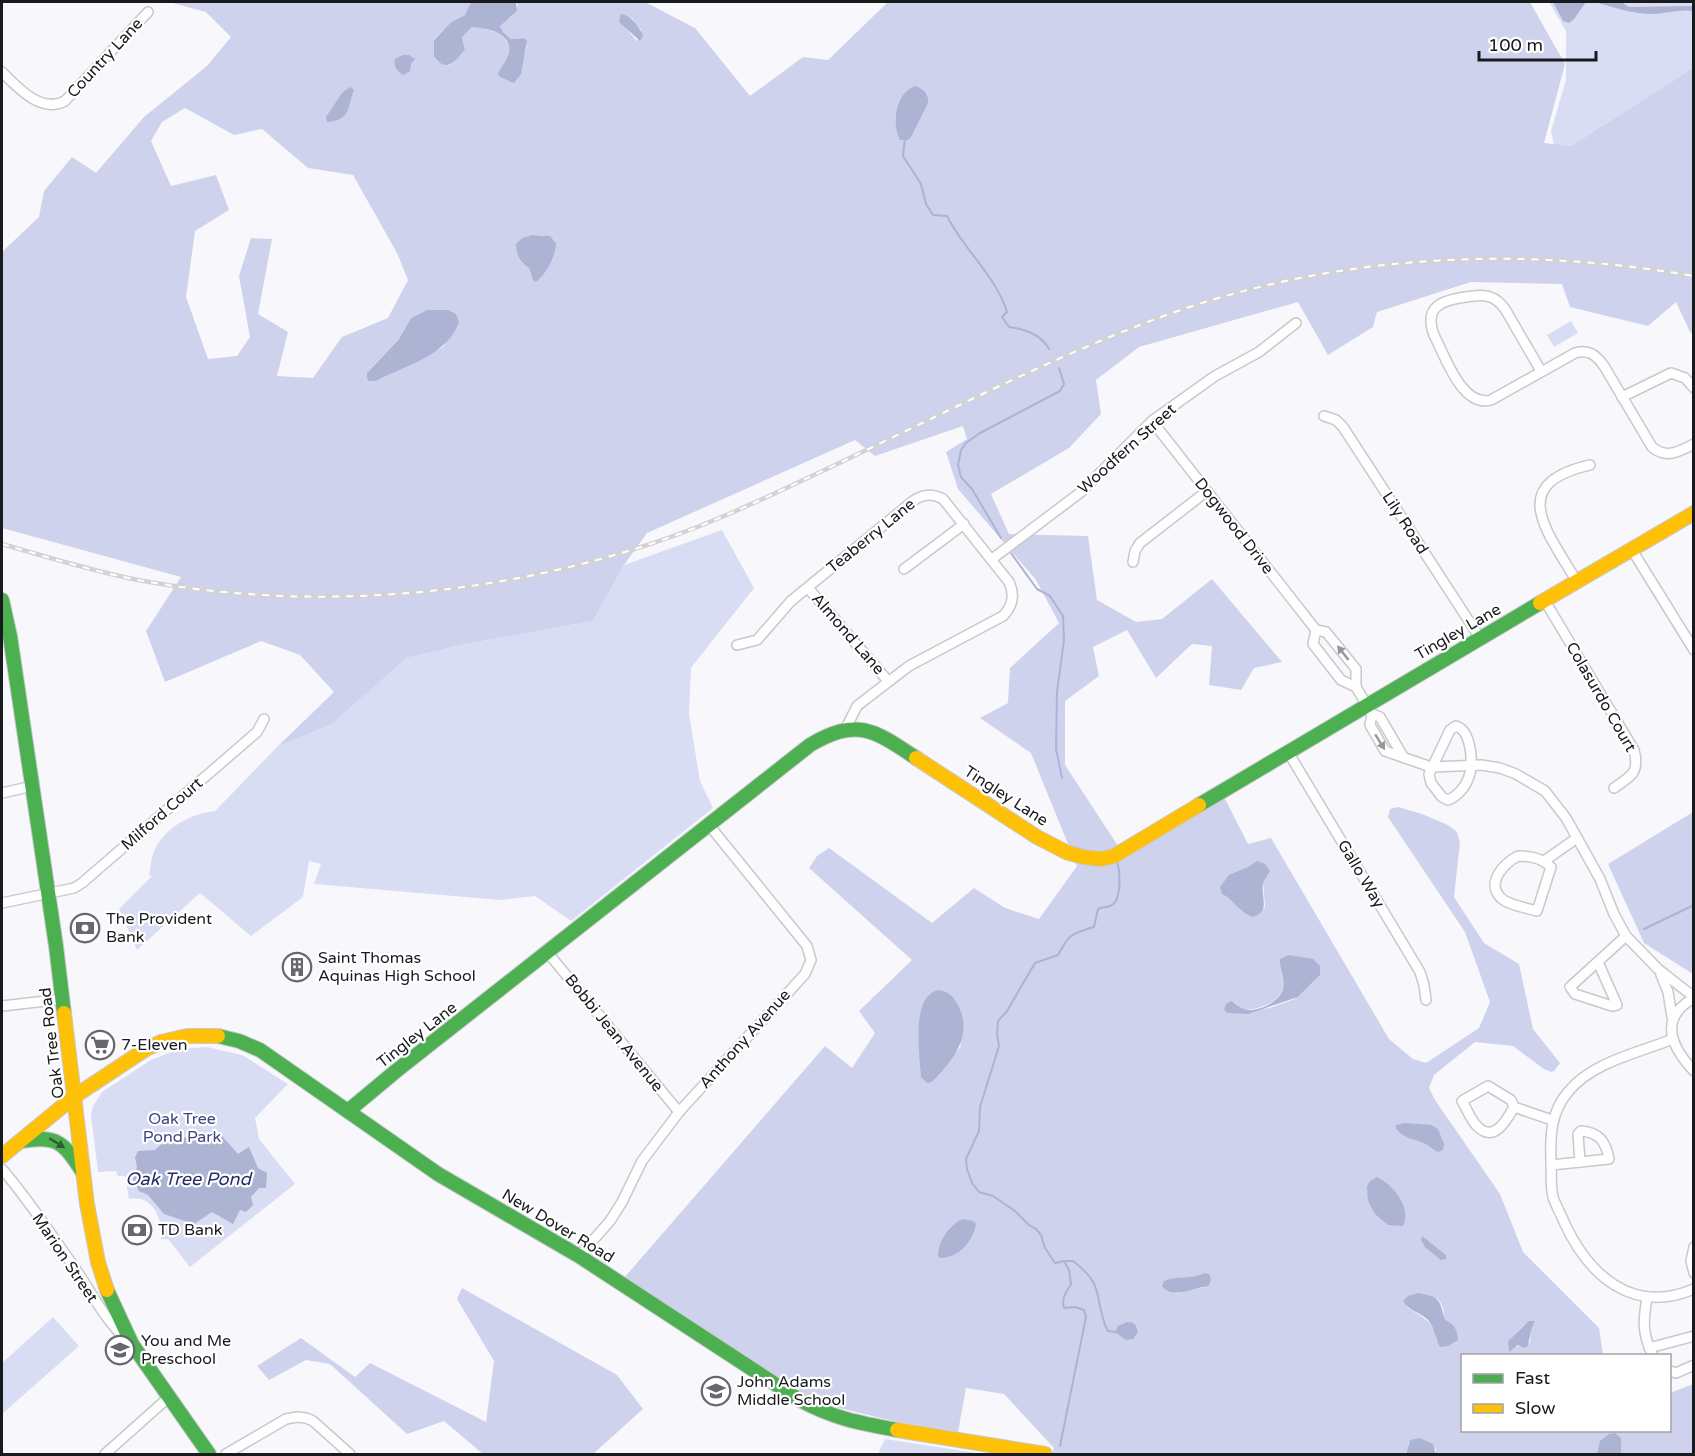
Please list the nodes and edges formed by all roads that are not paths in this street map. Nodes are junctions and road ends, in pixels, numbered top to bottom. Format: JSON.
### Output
{"nodes":[{"id":1,"x":148,"y":12,"type":"dead end"},
{"id":2,"x":2,"y":72,"type":"edge"},
{"id":3,"x":1296,"y":323,"type":"dead end"},
{"id":4,"x":1541,"y":371,"type":"junction"},
{"id":5,"x":1694,"y":388,"type":"edge"},
{"id":6,"x":1622,"y":397,"type":"junction"},
{"id":7,"x":1324,"y":416,"type":"dead end"},
{"id":8,"x":1152,"y":421,"type":"junction"},
{"id":9,"x":1694,"y":444,"type":"edge"},
{"id":10,"x":1590,"y":465,"type":"dead end"},
{"id":11,"x":1207,"y":491,"type":"junction"},
{"id":12,"x":1694,"y":513,"type":"edge"},
{"id":13,"x":964,"y":524,"type":"junction"},
{"id":14,"x":1632,"y":550,"type":"junction"},
{"id":15,"x":992,"y":560,"type":"junction"},
{"id":16,"x":1133,"y":562,"type":"dead end"},
{"id":17,"x":904,"y":569,"type":"dead end"},
{"id":18,"x":1577,"y":582,"type":"junction"},
{"id":19,"x":808,"y":588,"type":"junction"},
{"id":20,"x":1545,"y":601,"type":"junction"},
{"id":21,"x":2,"y":603,"type":"edge"},
{"id":22,"x":1316,"y":630,"type":"junction"},
{"id":23,"x":1480,"y":638,"type":"junction"},
{"id":24,"x":737,"y":645,"type":"dead end"},
{"id":25,"x":1694,"y":650,"type":"edge"},
{"id":26,"x":888,"y":681,"type":"junction"},
{"id":27,"x":1356,"y":687,"type":"junction"},
{"id":28,"x":1369,"y":709,"type":"junction"},
{"id":29,"x":264,"y":719,"type":"dead end"},
{"id":30,"x":846,"y":728,"type":"junction"},
{"id":31,"x":1288,"y":752,"type":"junction"},
{"id":32,"x":1404,"y":758,"type":"junction"},
{"id":33,"x":1471,"y":765,"type":"junction"},
{"id":34,"x":1431,"y":767,"type":"junction"},
{"id":35,"x":33,"y":786,"type":"junction"},
{"id":36,"x":1614,"y":788,"type":"dead end"},
{"id":37,"x":2,"y":793,"type":"edge"},
{"id":38,"x":709,"y":825,"type":"junction"},
{"id":39,"x":1576,"y":838,"type":"junction"},
{"id":40,"x":1544,"y":861,"type":"junction"},
{"id":41,"x":49,"y":894,"type":"junction"},
{"id":42,"x":2,"y":903,"type":"edge"},
{"id":43,"x":1626,"y":936,"type":"junction"},
{"id":44,"x":548,"y":953,"type":"junction"},
{"id":45,"x":1598,"y":962,"type":"junction"},
{"id":46,"x":1658,"y":969,"type":"junction"},
{"id":47,"x":1694,"y":998,"type":"edge"},
{"id":48,"x":63,"y":999,"type":"junction"},
{"id":49,"x":1425,"y":1000,"type":"dead end"},
{"id":50,"x":2,"y":1006,"type":"edge"},
{"id":51,"x":1672,"y":1019,"type":"junction"},
{"id":52,"x":1673,"y":1039,"type":"junction"},
{"id":53,"x":1694,"y":1071,"type":"edge"},
{"id":54,"x":75,"y":1096,"type":"junction"},
{"id":55,"x":1514,"y":1107,"type":"junction"},
{"id":56,"x":348,"y":1112,"type":"junction"},
{"id":57,"x":679,"y":1112,"type":"junction"},
{"id":58,"x":1552,"y":1120,"type":"junction"},
{"id":59,"x":19,"y":1142,"type":"junction"},
{"id":60,"x":2,"y":1156,"type":"edge"},
{"id":61,"x":1580,"y":1162,"type":"dead end"},
{"id":62,"x":1551,"y":1165,"type":"junction"},
{"id":63,"x":2,"y":1169,"type":"edge"},
{"id":64,"x":84,"y":1172,"type":"junction"},
{"id":65,"x":1694,"y":1247,"type":"edge"},
{"id":66,"x":579,"y":1256,"type":"junction"},
{"id":67,"x":1694,"y":1273,"type":"edge"},
{"id":68,"x":1694,"y":1289,"type":"edge"},
{"id":69,"x":1647,"y":1297,"type":"junction"},
{"id":70,"x":1694,"y":1335,"type":"edge"},
{"id":71,"x":132,"y":1344,"type":"junction"},
{"id":72,"x":1651,"y":1352,"type":"edge"},
{"id":73,"x":1694,"y":1365,"type":"edge"},
{"id":74,"x":1671,"y":1371,"type":"edge"},
{"id":75,"x":170,"y":1397,"type":"junction"},
{"id":76,"x":105,"y":1455,"type":"edge"},
{"id":77,"x":209,"y":1455,"type":"edge"},
{"id":78,"x":226,"y":1455,"type":"edge"},
{"id":79,"x":350,"y":1455,"type":"edge"},
{"id":80,"x":1046,"y":1455,"type":"edge"}],
"edges":[{"from":1,"to":2,"type":"street","name":"Country Lane"},
{"from":3,"to":8,"type":"street","name":"Woodfern Street"},
{"from":4,"to":4,"type":"street"},
{"from":4,"to":6,"type":"street"},
{"from":5,"to":6,"type":"street"},
{"from":6,"to":9,"type":"street"},
{"from":7,"to":23,"type":"street","name":"Lily Road"},
{"from":8,"to":11,"type":"street","name":"Dogwood Drive"},
{"from":8,"to":15,"type":"street","name":"Woodfern Street"},
{"from":10,"to":18,"type":"street"},
{"from":11,"to":16,"type":"street"},
{"from":11,"to":22,"type":"street","name":"Dogwood Drive"},
{"from":12,"to":14,"type":"street","name":"Tingley Lane"},
{"from":13,"to":15,"type":"street","name":"Teaberry Lane"},
{"from":13,"to":17,"type":"street"},
{"from":13,"to":19,"type":"street","name":"Teaberry Lane"},
{"from":14,"to":18,"type":"street","name":"Tingley Lane"},
{"from":14,"to":25,"type":"street"},
{"from":15,"to":26,"type":"street","name":"Teaberry Lane"},
{"from":18,"to":20,"type":"street","name":"Tingley Lane"},
{"from":19,"to":24,"type":"street","name":"Teaberry Lane"},
{"from":19,"to":26,"type":"street","name":"Almond Lane"},
{"from":20,"to":23,"type":"street","name":"Tingley Lane"},
{"from":20,"to":36,"type":"street","name":"Colasurdo Court"},
{"from":21,"to":35,"type":"street","name":"Oak Tree Road"},
{"from":27,"to":22,"type":"street","name":"Dogwood Drive","one_way":true},
{"from":22,"to":27,"type":"street","name":"Dogwood Drive"},
{"from":23,"to":28,"type":"street","name":"Tingley Lane"},
{"from":26,"to":30,"type":"street","name":"Teaberry Lane"},
{"from":27,"to":28,"type":"street","name":"Dogwood Drive"},
{"from":28,"to":31,"type":"street","name":"Tingley Lane"},
{"from":28,"to":32,"type":"street"},
{"from":28,"to":32,"type":"street","one_way":true},
{"from":29,"to":41,"type":"street","name":"Milford Court"},
{"from":30,"to":31,"type":"street","name":"Tingley Lane"},
{"from":30,"to":38,"type":"street","name":"Tingley Lane"},
{"from":31,"to":49,"type":"street","name":"Gallo Way"},
{"from":32,"to":34,"type":"street"},
{"from":33,"to":34,"type":"street"},
{"from":33,"to":34,"type":"street"},
{"from":33,"to":34,"type":"street"},
{"from":33,"to":39,"type":"street"},
{"from":35,"to":37,"type":"street"},
{"from":35,"to":41,"type":"street","name":"Oak Tree Road"},
{"from":38,"to":44,"type":"street","name":"Tingley Lane"},
{"from":38,"to":57,"type":"street","name":"Anthony Avenue"},
{"from":39,"to":40,"type":"street"},
{"from":39,"to":43,"type":"street"},
{"from":40,"to":40,"type":"street"},
{"from":41,"to":42,"type":"street","name":"Milford Court"},
{"from":41,"to":48,"type":"street","name":"Oak Tree Road"},
{"from":43,"to":45,"type":"street"},
{"from":43,"to":46,"type":"street"},
{"from":44,"to":56,"type":"street","name":"Tingley Lane"},
{"from":44,"to":57,"type":"street","name":"Bobbi Jean Avenue"},
{"from":45,"to":45,"type":"street"},
{"from":46,"to":47,"type":"street"},
{"from":46,"to":51,"type":"street"},
{"from":47,"to":51,"type":"street"},
{"from":48,"to":50,"type":"street"},
{"from":48,"to":54,"type":"street","name":"Oak Tree Road"},
{"from":51,"to":52,"type":"street"},
{"from":52,"to":53,"type":"street"},
{"from":52,"to":58,"type":"street"},
{"from":54,"to":56,"type":"street","name":"New Dover Road"},
{"from":54,"to":59,"type":"street","name":"New Dover Road"},
{"from":54,"to":64,"type":"street","name":"Oak Tree Road"},
{"from":55,"to":55,"type":"street"},
{"from":55,"to":58,"type":"street"},
{"from":56,"to":66,"type":"street","name":"New Dover Road"},
{"from":57,"to":66,"type":"street","name":"Anthony Avenue"},
{"from":58,"to":62,"type":"street"},
{"from":59,"to":60,"type":"street","name":"New Dover Road"},
{"from":59,"to":64,"type":"street","one_way":true},
{"from":61,"to":62,"type":"street"},
{"from":62,"to":69,"type":"street"},
{"from":63,"to":71,"type":"street","name":"Marion Street"},
{"from":64,"to":71,"type":"street","name":"Oak Tree Road"},
{"from":65,"to":67,"type":"street"},
{"from":66,"to":80,"type":"street","name":"New Dover Road"},
{"from":68,"to":69,"type":"street"},
{"from":69,"to":72,"type":"street"},
{"from":70,"to":72,"type":"street"},
{"from":71,"to":75,"type":"street","name":"Oak Tree Road"},
{"from":73,"to":74,"type":"street"},
{"from":75,"to":76,"type":"street"},
{"from":75,"to":77,"type":"street","name":"Oak Tree Road"},
{"from":78,"to":79,"type":"street"}]}
